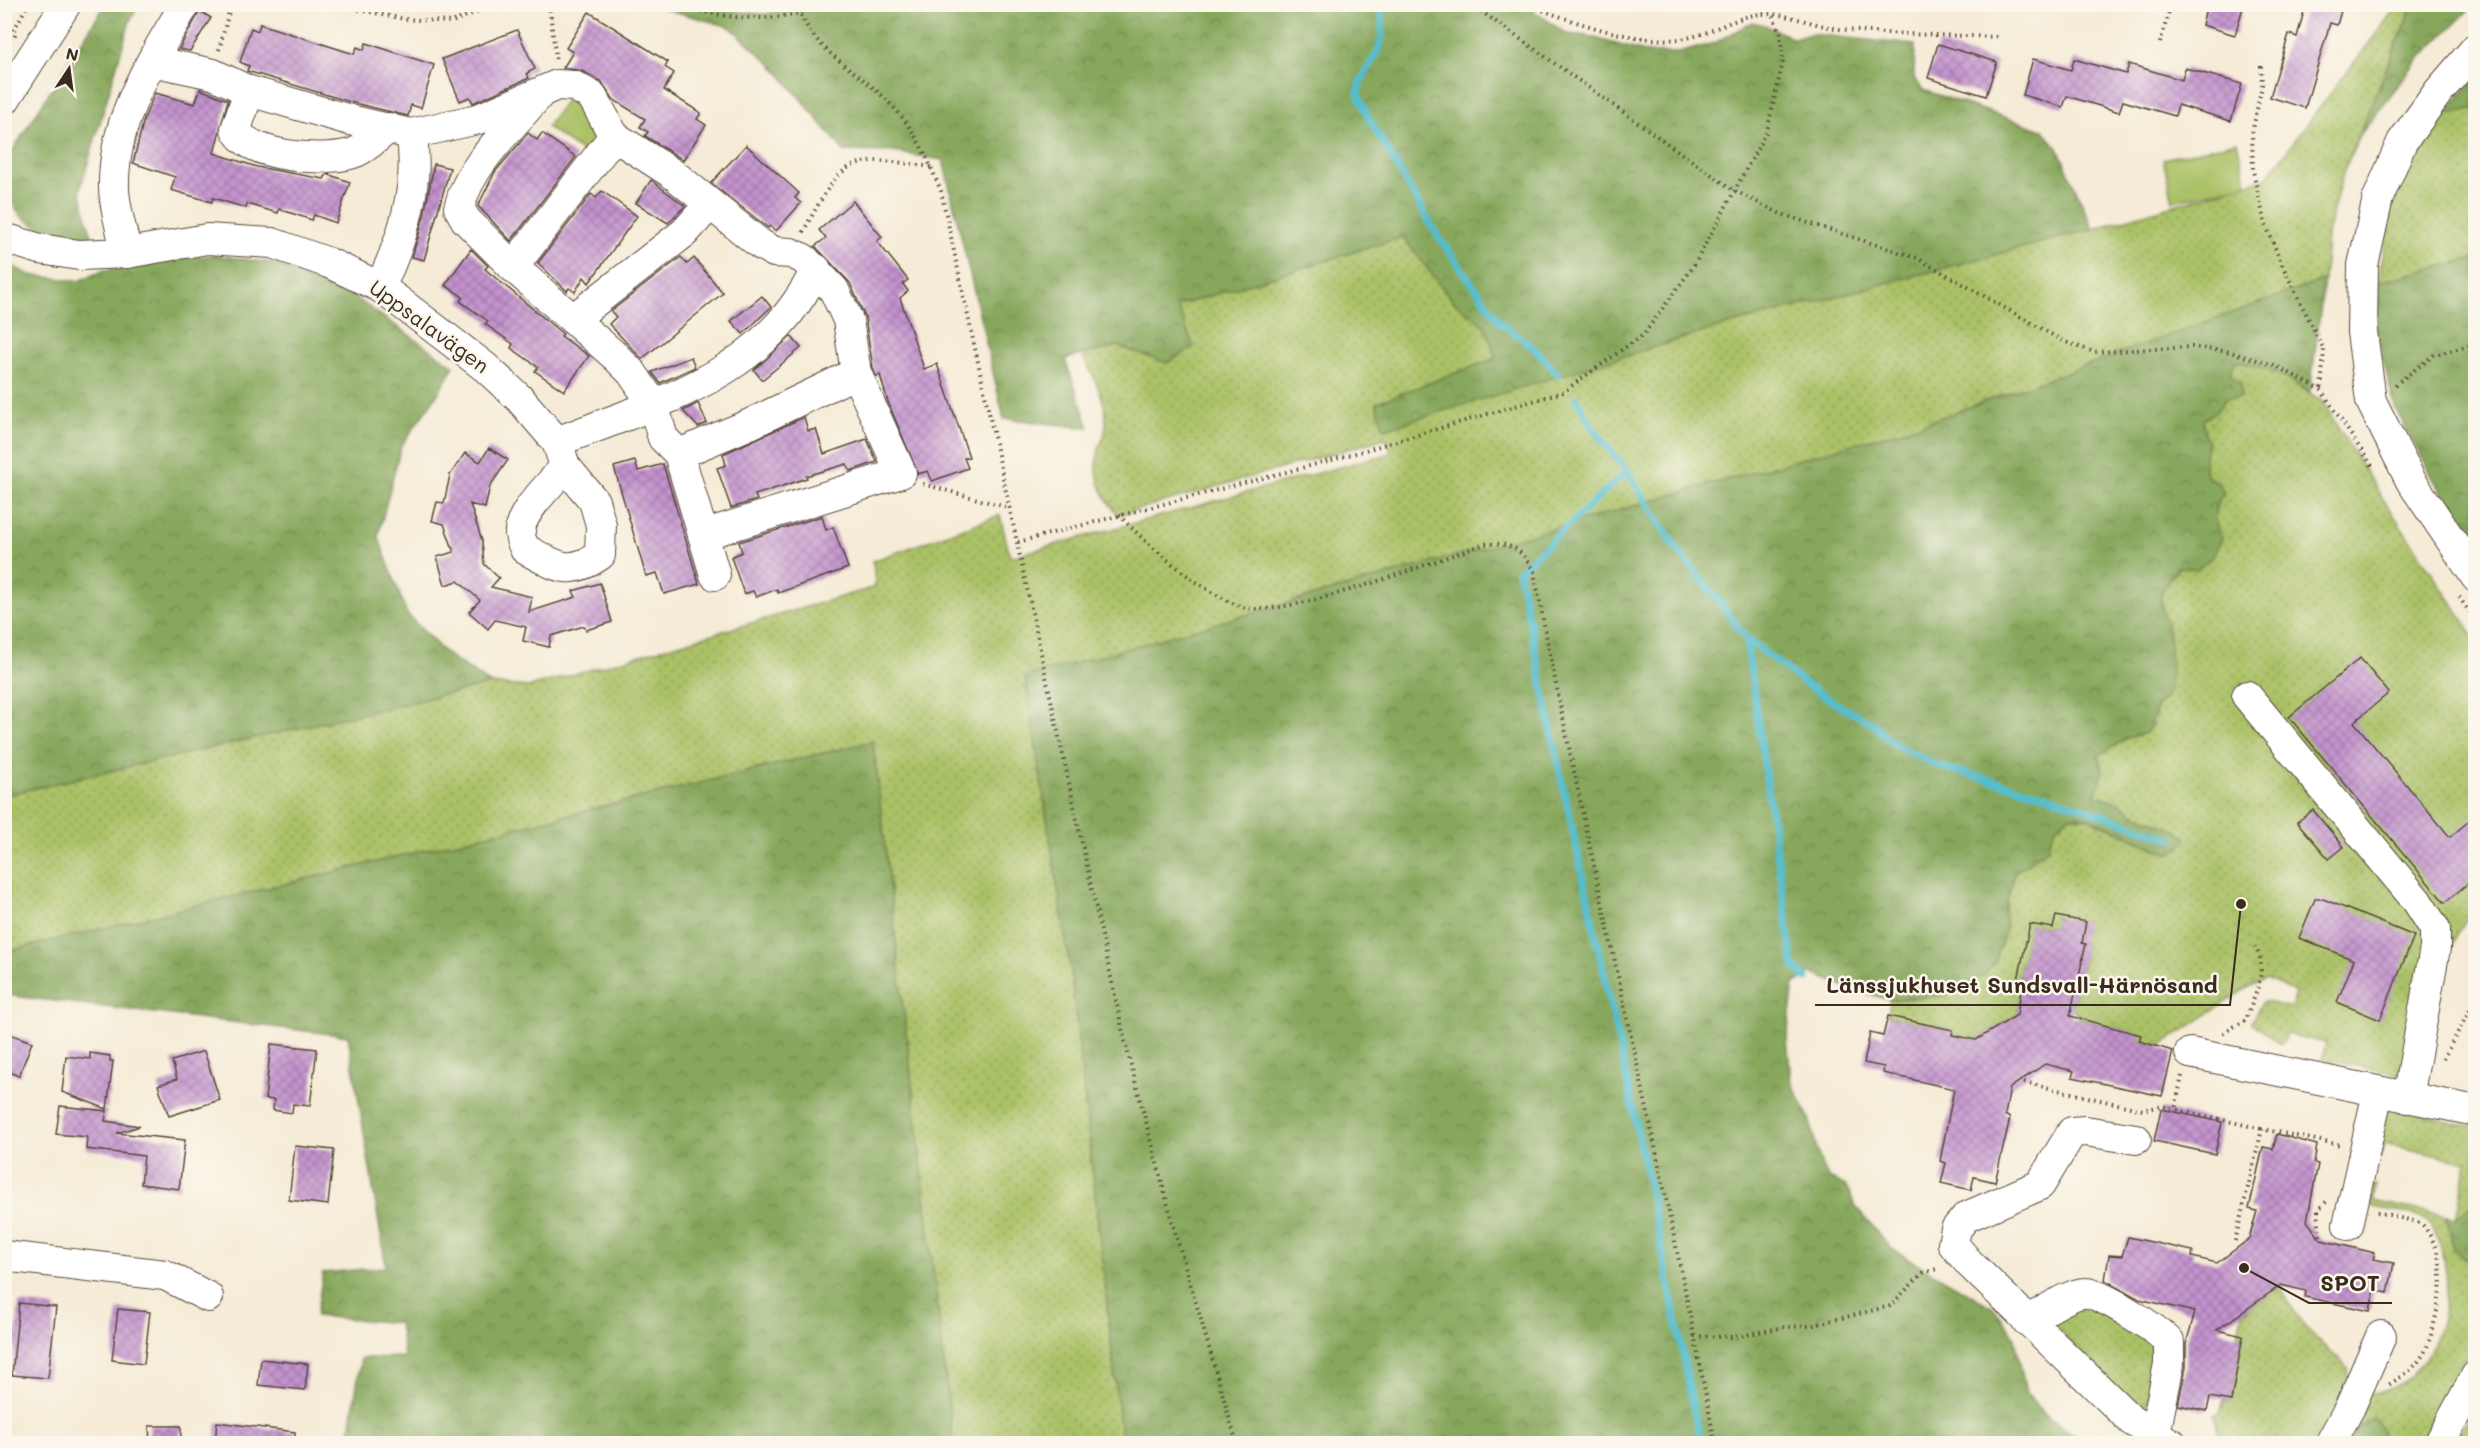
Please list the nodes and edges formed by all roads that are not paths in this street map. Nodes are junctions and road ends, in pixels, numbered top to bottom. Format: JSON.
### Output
{"nodes":[{"id":1,"x":66,"y":4,"type":"edge"},
{"id":2,"x":184,"y":6,"type":"edge"},
{"id":3,"x":2475,"y":48,"type":"edge"},
{"id":4,"x":152,"y":61,"type":"junction"},
{"id":5,"x":550,"y":88,"type":"junction"},
{"id":6,"x":249,"y":91,"type":"junction"},
{"id":7,"x":4,"y":100,"type":"edge"},
{"id":8,"x":452,"y":126,"type":"junction"},
{"id":9,"x":400,"y":131,"type":"junction"},
{"id":10,"x":614,"y":136,"type":"junction"},
{"id":11,"x":482,"y":163,"type":"junction"},
{"id":12,"x":710,"y":204,"type":"junction"},
{"id":13,"x":4,"y":238,"type":"edge"},
{"id":14,"x":127,"y":253,"type":"junction"},
{"id":15,"x":804,"y":261,"type":"junction"},
{"id":16,"x":513,"y":267,"type":"junction"},
{"id":17,"x":380,"y":287,"type":"junction"},
{"id":18,"x":573,"y":319,"type":"junction"},
{"id":19,"x":856,"y":373,"type":"junction"},
{"id":20,"x":653,"y":404,"type":"junction"},
{"id":21,"x":679,"y":454,"type":"junction"},
{"id":22,"x":703,"y":535,"type":"junction"},
{"id":23,"x":715,"y":575,"type":"dead end"},
{"id":24,"x":2466,"y":585,"type":"edge"},
{"id":25,"x":2247,"y":696,"type":"dead end"},
{"id":26,"x":2187,"y":1062,"type":"road end"},
{"id":27,"x":2378,"y":1092,"type":"junction"},
{"id":28,"x":2414,"y":1099,"type":"junction"},
{"id":29,"x":2475,"y":1111,"type":"edge"},
{"id":30,"x":2136,"y":1139,"type":"dead end"},
{"id":31,"x":2350,"y":1216,"type":"road end"},
{"id":32,"x":4,"y":1256,"type":"edge"},
{"id":33,"x":208,"y":1297,"type":"dead end"},
{"id":34,"x":2027,"y":1321,"type":"junction"},
{"id":35,"x":2381,"y":1335,"type":"dead end"},
{"id":36,"x":2475,"y":1376,"type":"edge"},
{"id":37,"x":2163,"y":1439,"type":"edge"},
{"id":38,"x":2330,"y":1443,"type":"edge"},
{"id":39,"x":2439,"y":1443,"type":"edge"}],
"edges":[{"from":1,"to":7,"type":"street"},
{"from":2,"to":4,"type":"street"},
{"from":3,"to":24,"type":"street"},
{"from":4,"to":6,"type":"street"},
{"from":4,"to":14,"type":"street"},
{"from":5,"to":8,"type":"street"},
{"from":5,"to":10,"type":"street"},
{"from":5,"to":11,"type":"street"},
{"from":6,"to":9,"type":"street"},
{"from":6,"to":9,"type":"street"},
{"from":8,"to":9,"type":"street"},
{"from":8,"to":11,"type":"street"},
{"from":9,"to":17,"type":"street"},
{"from":10,"to":12,"type":"street"},
{"from":10,"to":16,"type":"street"},
{"from":11,"to":16,"type":"street"},
{"from":12,"to":15,"type":"street"},
{"from":12,"to":18,"type":"street"},
{"from":13,"to":14,"type":"street","name":"Uppsalavägen"},
{"from":14,"to":17,"type":"street","name":"Uppsalavägen"},
{"from":15,"to":19,"type":"street"},
{"from":15,"to":20,"type":"street"},
{"from":16,"to":18,"type":"street"},
{"from":17,"to":20,"type":"street","name":"Uppsalavägen"},
{"from":18,"to":20,"type":"street"},
{"from":19,"to":21,"type":"street"},
{"from":19,"to":22,"type":"street"},
{"from":20,"to":21,"type":"street"},
{"from":21,"to":22,"type":"street"},
{"from":22,"to":23,"type":"street"},
{"from":25,"to":28,"type":"street"},
{"from":26,"to":27,"type":"street"},
{"from":27,"to":28,"type":"street"},
{"from":27,"to":31,"type":"street"},
{"from":28,"to":29,"type":"street"},
{"from":30,"to":34,"type":"street"},
{"from":32,"to":33,"type":"street"},
{"from":34,"to":37,"type":"street"},
{"from":34,"to":37,"type":"street"},
{"from":35,"to":38,"type":"street"},
{"from":36,"to":39,"type":"street"}]}
